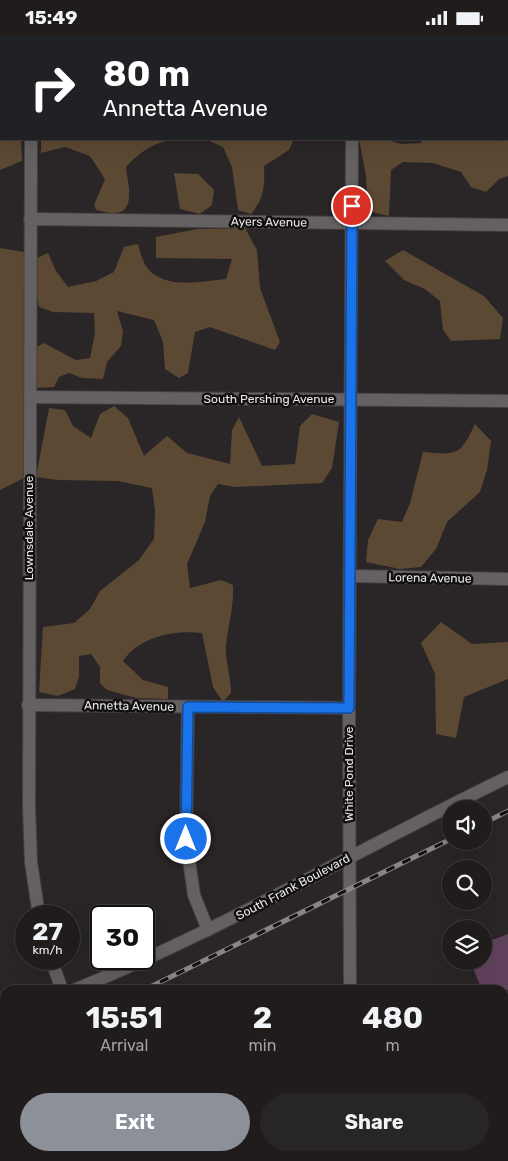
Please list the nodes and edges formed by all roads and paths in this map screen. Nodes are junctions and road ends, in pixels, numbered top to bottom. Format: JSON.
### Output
{"nodes":[{"id":1,"x":31,"y":140,"type":"edge"},
{"id":2,"x":352,"y":140,"type":"edge"},
{"id":3,"x":30,"y":219,"type":"junction"},
{"id":4,"x":352,"y":223,"type":"junction"},
{"id":5,"x":508,"y":225,"type":"edge"},
{"id":6,"x":30,"y":397,"type":"junction"},
{"id":7,"x":351,"y":400,"type":"junction"},
{"id":8,"x":508,"y":401,"type":"edge"},
{"id":9,"x":351,"y":576,"type":"junction"},
{"id":10,"x":508,"y":579,"type":"edge"},
{"id":11,"x":28,"y":705,"type":"junction"},
{"id":12,"x":188,"y":707,"type":"junction"},
{"id":13,"x":349,"y":708,"type":"junction"},
{"id":14,"x":508,"y":777,"type":"edge"},
{"id":15,"x":350,"y":857,"type":"junction"},
{"id":16,"x":37,"y":905,"type":"edge"},
{"id":17,"x":208,"y":930,"type":"junction"},
{"id":18,"x":55,"y":970,"type":"edge"},
{"id":19,"x":60,"y":985,"type":"edge"},
{"id":20,"x":85,"y":985,"type":"edge"},
{"id":21,"x":350,"y":985,"type":"edge"}],
"edges":[{"from":1,"to":3,"type":"street","name":"Lownsdale Avenue"},
{"from":2,"to":4,"type":"street","name":"White Pond Drive"},
{"from":3,"to":4,"type":"street","name":"Ayers Avenue"},
{"from":3,"to":6,"type":"street","name":"Lownsdale Avenue"},
{"from":4,"to":5,"type":"street","name":"Ayers Avenue"},
{"from":4,"to":7,"type":"street","name":"White Pond Drive"},
{"from":6,"to":7,"type":"street","name":"South Pershing Avenue"},
{"from":6,"to":11,"type":"street","name":"Lownsdale Avenue"},
{"from":7,"to":8,"type":"street","name":"South Pershing Avenue"},
{"from":7,"to":9,"type":"street","name":"White Pond Drive"},
{"from":9,"to":10,"type":"street","name":"Lorena Avenue"},
{"from":9,"to":13,"type":"street","name":"White Pond Drive"},
{"from":11,"to":12,"type":"street","name":"Annetta Avenue"},
{"from":11,"to":16,"type":"street","name":"Lownsdale Avenue"},
{"from":12,"to":13,"type":"street","name":"Annetta Avenue"},
{"from":12,"to":17,"type":"street"},
{"from":13,"to":15,"type":"street","name":"White Pond Drive"},
{"from":14,"to":15,"type":"street","name":"South Frank Boulevard"},
{"from":15,"to":17,"type":"street","name":"South Frank Boulevard"},
{"from":15,"to":21,"type":"street","name":"White Pond Drive"},
{"from":17,"to":20,"type":"street","name":"South Frank Boulevard"},
{"from":18,"to":19,"type":"street"}]}
